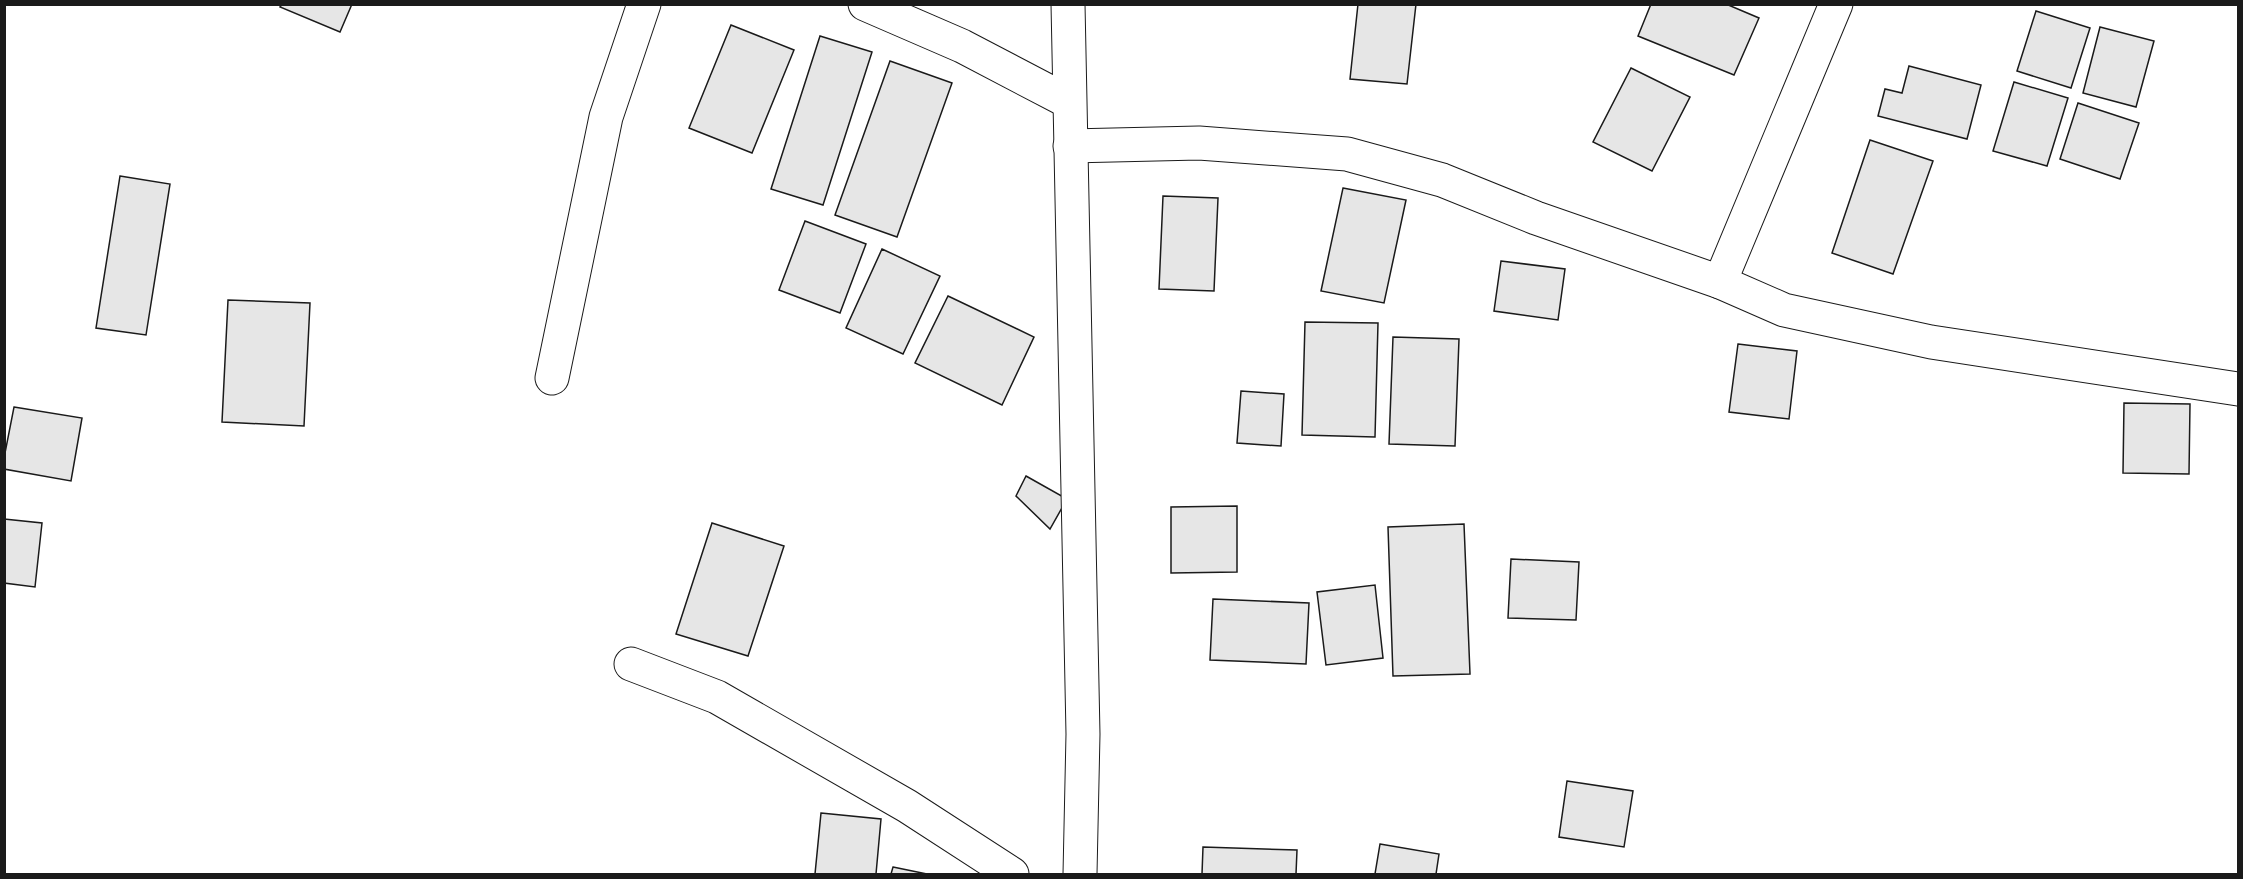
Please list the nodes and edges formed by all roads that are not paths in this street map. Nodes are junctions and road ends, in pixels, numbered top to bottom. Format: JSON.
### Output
{"nodes":[{"id":1,"x":644,"y":4,"type":"edge"},
{"id":2,"x":865,"y":4,"type":"edge"},
{"id":3,"x":1068,"y":4,"type":"edge"},
{"id":4,"x":1836,"y":4,"type":"edge"},
{"id":5,"x":1069,"y":102,"type":"junction"},
{"id":6,"x":1070,"y":146,"type":"junction"},
{"id":7,"x":1720,"y":282,"type":"junction"},
{"id":8,"x":552,"y":378,"type":"dead end"},
{"id":9,"x":2238,"y":389,"type":"edge"},
{"id":10,"x":631,"y":663,"type":"dead end"},
{"id":11,"x":1012,"y":874,"type":"edge"},
{"id":12,"x":1080,"y":874,"type":"edge"}],
"edges":[{"from":1,"to":8,"type":"street"},
{"from":2,"to":5,"type":"street"},
{"from":3,"to":5,"type":"street"},
{"from":4,"to":7,"type":"street"},
{"from":5,"to":6,"type":"street"},
{"from":6,"to":7,"type":"street"},
{"from":6,"to":12,"type":"street"},
{"from":7,"to":9,"type":"street"},
{"from":10,"to":11,"type":"street"}]}
